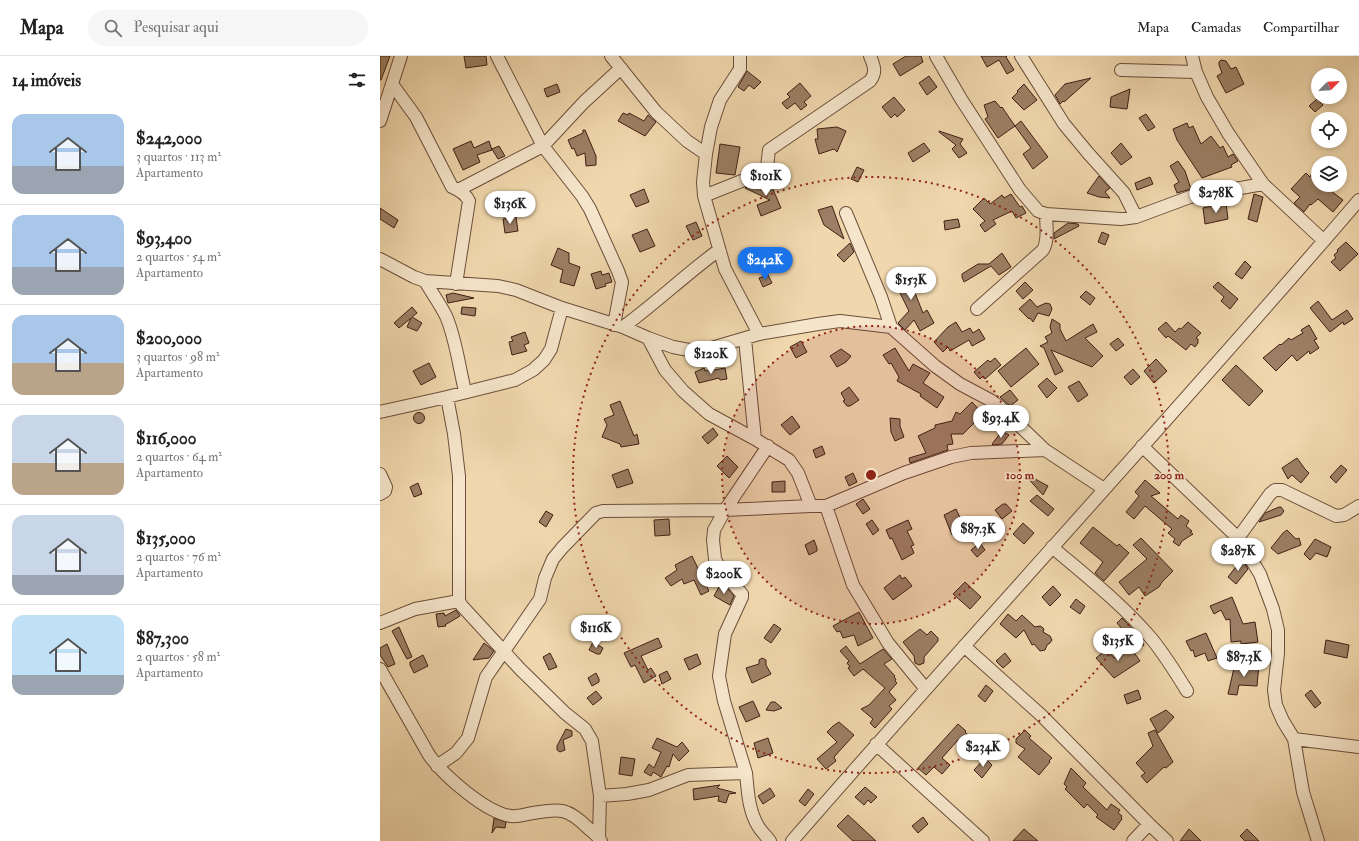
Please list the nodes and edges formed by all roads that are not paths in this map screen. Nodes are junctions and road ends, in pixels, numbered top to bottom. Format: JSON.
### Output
{"nodes":[{"id":1,"x":401,"y":56,"type":"edge"},
{"id":2,"x":497,"y":56,"type":"edge"},
{"id":3,"x":611,"y":56,"type":"edge"},
{"id":4,"x":740,"y":56,"type":"edge"},
{"id":5,"x":870,"y":56,"type":"edge"},
{"id":6,"x":936,"y":56,"type":"edge"},
{"id":7,"x":1021,"y":56,"type":"edge"},
{"id":8,"x":1192,"y":56,"type":"edge"},
{"id":9,"x":621,"y":68,"type":"junction"},
{"id":10,"x":1121,"y":70,"type":"dead end"},
{"id":11,"x":1196,"y":72,"type":"junction"},
{"id":12,"x":392,"y":84,"type":"junction"},
{"id":13,"x":380,"y":121,"type":"edge"},
{"id":14,"x":543,"y":146,"type":"junction"},
{"id":15,"x":706,"y":154,"type":"junction"},
{"id":16,"x":1263,"y":184,"type":"junction"},
{"id":17,"x":458,"y":190,"type":"junction"},
{"id":18,"x":704,"y":196,"type":"junction"},
{"id":19,"x":1359,"y":200,"type":"edge"},
{"id":20,"x":846,"y":213,"type":"dead end"},
{"id":21,"x":1046,"y":214,"type":"junction"},
{"id":22,"x":1136,"y":218,"type":"junction"},
{"id":23,"x":1324,"y":241,"type":"junction"},
{"id":24,"x":719,"y":250,"type":"junction"},
{"id":25,"x":380,"y":259,"type":"edge"},
{"id":26,"x":425,"y":281,"type":"junction"},
{"id":27,"x":456,"y":284,"type":"junction"},
{"id":28,"x":562,"y":308,"type":"junction"},
{"id":29,"x":977,"y":309,"type":"dead end"},
{"id":30,"x":618,"y":326,"type":"junction"},
{"id":31,"x":891,"y":327,"type":"junction"},
{"id":32,"x":759,"y":334,"type":"junction"},
{"id":33,"x":648,"y":338,"type":"junction"},
{"id":34,"x":745,"y":338,"type":"junction"},
{"id":35,"x":464,"y":391,"type":"junction"},
{"id":36,"x":447,"y":397,"type":"junction"},
{"id":37,"x":380,"y":412,"type":"edge"},
{"id":38,"x":755,"y":439,"type":"junction"},
{"id":39,"x":768,"y":446,"type":"junction"},
{"id":40,"x":1142,"y":446,"type":"junction"},
{"id":41,"x":1045,"y":450,"type":"junction"},
{"id":42,"x":380,"y":474,"type":"edge"},
{"id":43,"x":1104,"y":489,"type":"junction"},
{"id":44,"x":380,"y":494,"type":"edge"},
{"id":45,"x":812,"y":506,"type":"junction"},
{"id":46,"x":826,"y":506,"type":"junction"},
{"id":47,"x":1359,"y":506,"type":"edge"},
{"id":48,"x":725,"y":510,"type":"junction"},
{"id":49,"x":1238,"y":538,"type":"junction"},
{"id":50,"x":1052,"y":547,"type":"junction"},
{"id":51,"x":459,"y":601,"type":"junction"},
{"id":52,"x":380,"y":623,"type":"edge"},
{"id":53,"x":964,"y":646,"type":"junction"},
{"id":54,"x":503,"y":651,"type":"junction"},
{"id":55,"x":380,"y":670,"type":"edge"},
{"id":56,"x":925,"y":688,"type":"junction"},
{"id":57,"x":1187,"y":692,"type":"dead end"},
{"id":58,"x":1294,"y":739,"type":"junction"},
{"id":59,"x":876,"y":744,"type":"junction"},
{"id":60,"x":1359,"y":747,"type":"edge"},
{"id":61,"x":437,"y":766,"type":"junction"},
{"id":62,"x":746,"y":773,"type":"junction"},
{"id":63,"x":600,"y":796,"type":"junction"},
{"id":64,"x":1149,"y":824,"type":"junction"},
{"id":65,"x":600,"y":840,"type":"edge"},
{"id":66,"x":770,"y":841,"type":"edge"},
{"id":67,"x":792,"y":841,"type":"edge"},
{"id":68,"x":984,"y":841,"type":"edge"},
{"id":69,"x":1133,"y":841,"type":"edge"},
{"id":70,"x":1168,"y":841,"type":"edge"},
{"id":71,"x":1318,"y":841,"type":"edge"}],
"edges":[{"from":1,"to":12,"type":"street"},
{"from":2,"to":14,"type":"street"},
{"from":3,"to":9,"type":"street"},
{"from":4,"to":15,"type":"street"},
{"from":5,"to":18,"type":"street"},
{"from":6,"to":21,"type":"street"},
{"from":7,"to":22,"type":"street"},
{"from":8,"to":11,"type":"street"},
{"from":9,"to":14,"type":"street"},
{"from":9,"to":15,"type":"street"},
{"from":10,"to":11,"type":"street"},
{"from":11,"to":16,"type":"street"},
{"from":12,"to":13,"type":"street"},
{"from":12,"to":17,"type":"street"},
{"from":14,"to":17,"type":"street"},
{"from":14,"to":30,"type":"street"},
{"from":15,"to":18,"type":"street"},
{"from":16,"to":22,"type":"street"},
{"from":16,"to":23,"type":"street"},
{"from":17,"to":27,"type":"street"},
{"from":18,"to":24,"type":"street"},
{"from":19,"to":23,"type":"street"},
{"from":20,"to":31,"type":"street"},
{"from":21,"to":22,"type":"street"},
{"from":21,"to":29,"type":"street"},
{"from":23,"to":40,"type":"street"},
{"from":24,"to":30,"type":"street"},
{"from":24,"to":32,"type":"street"},
{"from":25,"to":26,"type":"street"},
{"from":26,"to":27,"type":"street"},
{"from":26,"to":35,"type":"street"},
{"from":27,"to":28,"type":"street"},
{"from":28,"to":30,"type":"street"},
{"from":28,"to":35,"type":"street"},
{"from":30,"to":33,"type":"street"},
{"from":31,"to":32,"type":"street"},
{"from":31,"to":41,"type":"street"},
{"from":32,"to":34,"type":"street"},
{"from":33,"to":34,"type":"street"},
{"from":33,"to":38,"type":"street"},
{"from":34,"to":38,"type":"street"},
{"from":35,"to":36,"type":"street"},
{"from":36,"to":37,"type":"street"},
{"from":36,"to":51,"type":"street"},
{"from":38,"to":39,"type":"street"},
{"from":39,"to":45,"type":"street"},
{"from":39,"to":48,"type":"street"},
{"from":40,"to":43,"type":"street"},
{"from":40,"to":49,"type":"street"},
{"from":41,"to":43,"type":"street"},
{"from":41,"to":46,"type":"street"},
{"from":42,"to":44,"type":"street"},
{"from":43,"to":50,"type":"street"},
{"from":45,"to":46,"type":"street"},
{"from":45,"to":48,"type":"street"},
{"from":46,"to":56,"type":"street"},
{"from":47,"to":49,"type":"street"},
{"from":48,"to":54,"type":"street"},
{"from":48,"to":62,"type":"street"},
{"from":49,"to":58,"type":"street"},
{"from":50,"to":53,"type":"street"},
{"from":50,"to":57,"type":"street"},
{"from":51,"to":52,"type":"street"},
{"from":51,"to":54,"type":"street"},
{"from":53,"to":56,"type":"street"},
{"from":53,"to":64,"type":"street"},
{"from":54,"to":61,"type":"street"},
{"from":54,"to":63,"type":"street"},
{"from":55,"to":61,"type":"street"},
{"from":56,"to":59,"type":"street"},
{"from":58,"to":60,"type":"street"},
{"from":58,"to":71,"type":"street"},
{"from":59,"to":67,"type":"street"},
{"from":59,"to":68,"type":"street"},
{"from":61,"to":65,"type":"street"},
{"from":62,"to":63,"type":"street"},
{"from":62,"to":66,"type":"street"},
{"from":63,"to":65,"type":"street"},
{"from":64,"to":69,"type":"street"},
{"from":64,"to":70,"type":"street"}]}
